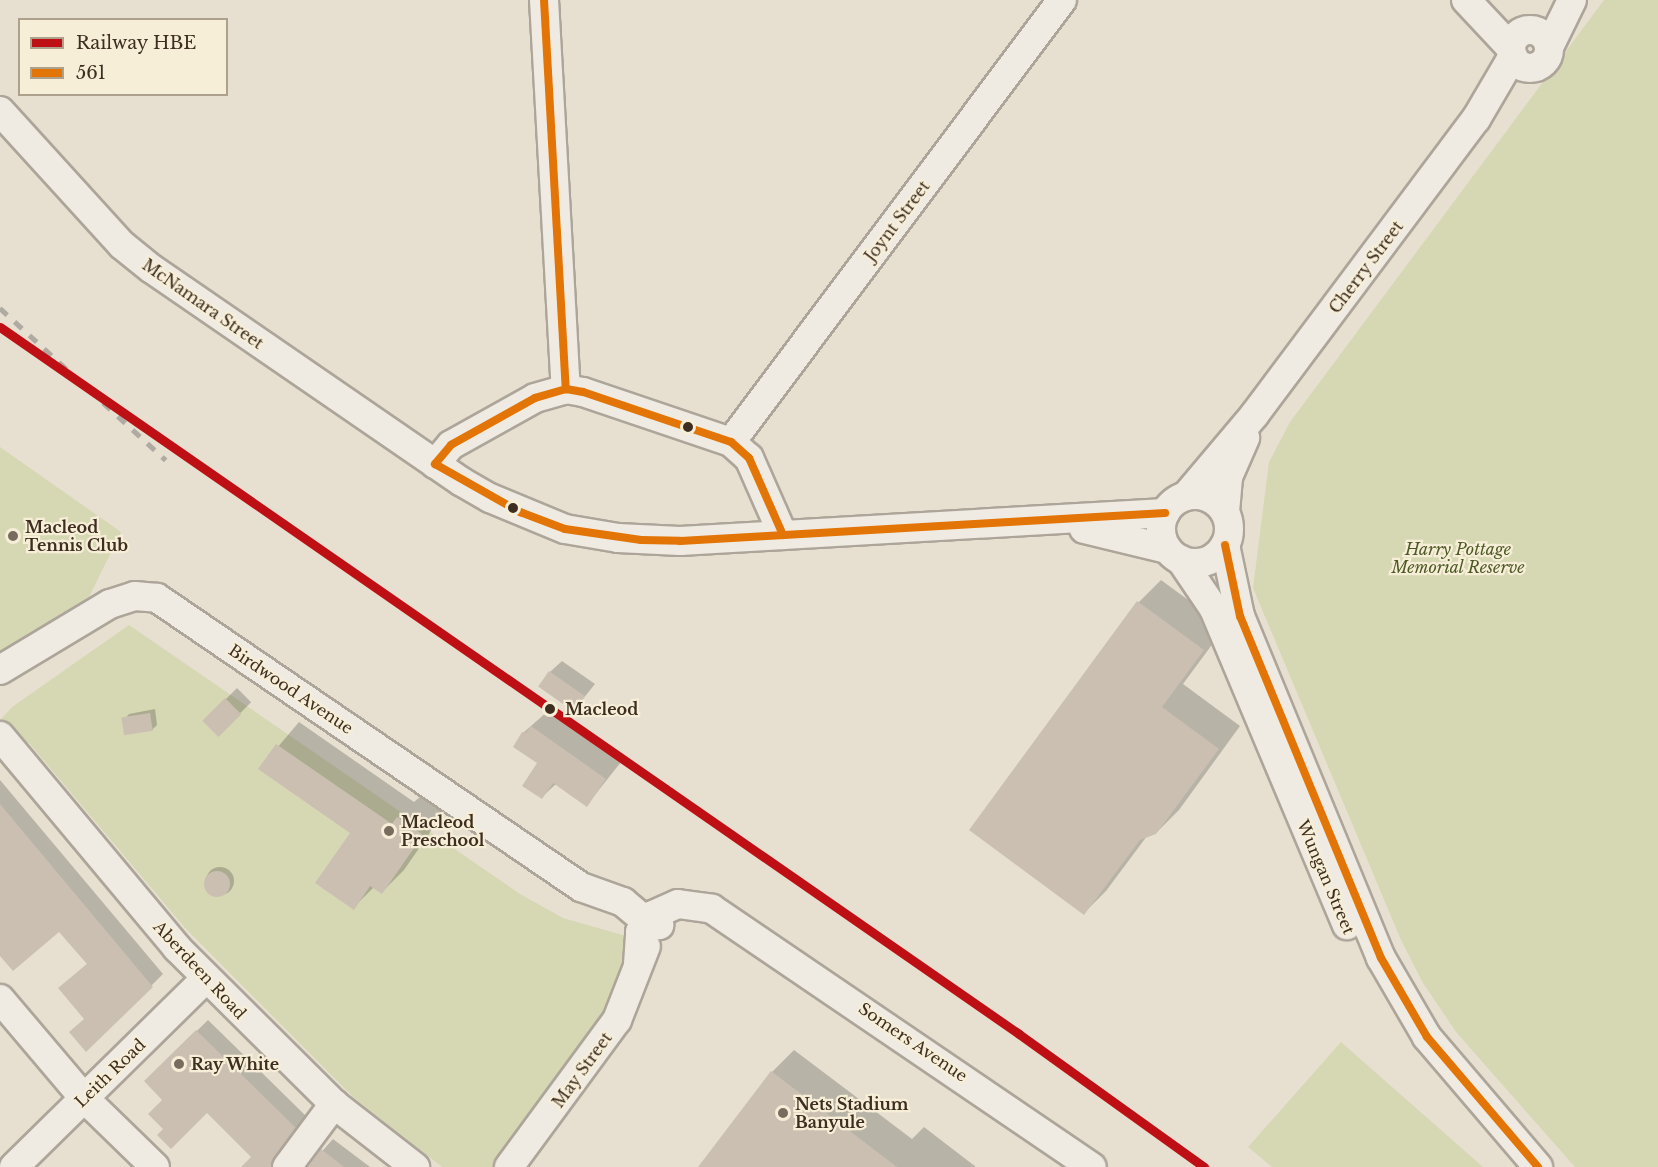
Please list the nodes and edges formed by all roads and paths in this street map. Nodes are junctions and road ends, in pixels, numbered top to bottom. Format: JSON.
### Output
{"nodes":[{"id":1,"x":544,"y":0,"type":"edge"},
{"id":2,"x":1062,"y":0,"type":"edge"},
{"id":3,"x":1559,"y":0,"type":"edge"},
{"id":4,"x":1572,"y":0,"type":"edge"},
{"id":5,"x":1472,"y":5,"type":"edge"},
{"id":6,"x":1527,"y":47,"type":"junction"},
{"id":7,"x":0,"y":111,"type":"edge"},
{"id":8,"x":566,"y":389,"type":"junction"},
{"id":9,"x":1255,"y":414,"type":"junction"},
{"id":10,"x":731,"y":442,"type":"junction"},
{"id":11,"x":435,"y":464,"type":"junction"},
{"id":12,"x":1186,"y":496,"type":"junction"},
{"id":13,"x":1225,"y":512,"type":"junction"},
{"id":14,"x":1165,"y":513,"type":"junction"},
{"id":15,"x":1029,"y":521,"type":"junction"},
{"id":16,"x":783,"y":535,"type":"junction"},
{"id":17,"x":1225,"y":545,"type":"junction"},
{"id":18,"x":1174,"y":555,"type":"junction"},
{"id":19,"x":6,"y":671,"type":"edge"},
{"id":20,"x":3,"y":743,"type":"edge"},
{"id":21,"x":653,"y":920,"type":"junction"},
{"id":22,"x":206,"y":978,"type":"junction"},
{"id":23,"x":0,"y":999,"type":"edge"},
{"id":24,"x":84,"y":1098,"type":"junction"},
{"id":25,"x":334,"y":1104,"type":"junction"},
{"id":26,"x":14,"y":1167,"type":"edge"},
{"id":27,"x":155,"y":1167,"type":"edge"},
{"id":28,"x":287,"y":1167,"type":"edge"},
{"id":29,"x":415,"y":1167,"type":"edge"},
{"id":30,"x":509,"y":1167,"type":"edge"},
{"id":31,"x":1092,"y":1167,"type":"edge"},
{"id":32,"x":1514,"y":1167,"type":"edge"},
{"id":33,"x":1538,"y":1167,"type":"edge"}],
"edges":[{"from":1,"to":8,"type":"street"},
{"from":2,"to":10,"type":"street","name":"Joynt Street"},
{"from":3,"to":6,"type":"street","name":"Cherry Street"},
{"from":4,"to":6,"type":"street","name":"Cherry Street"},
{"from":5,"to":6,"type":"street"},
{"from":6,"to":9,"type":"street","name":"Cherry Street"},
{"from":7,"to":11,"type":"street","name":"McNamara Street"},
{"from":8,"to":10,"type":"street"},
{"from":8,"to":11,"type":"street"},
{"from":9,"to":12,"type":"street","name":"Cherry Street"},
{"from":9,"to":13,"type":"street","name":"Cherry Street"},
{"from":10,"to":16,"type":"street"},
{"from":11,"to":16,"type":"street","name":"McNamara Street"},
{"from":12,"to":13,"type":"street"},
{"from":12,"to":14,"type":"street"},
{"from":13,"to":17,"type":"street"},
{"from":14,"to":15,"type":"street","name":"McNamara Street"},
{"from":14,"to":18,"type":"street"},
{"from":15,"to":16,"type":"street","name":"McNamara Street"},
{"from":15,"to":18,"type":"street","name":"McNamara Street"},
{"from":17,"to":18,"type":"street"},
{"from":17,"to":33,"type":"street","name":"Wungan Street"},
{"from":18,"to":32,"type":"street","name":"Wungan Street"},
{"from":19,"to":21,"type":"street","name":"Birdwood Avenue"},
{"from":20,"to":22,"type":"street","name":"Aberdeen Road"},
{"from":21,"to":30,"type":"street","name":"May Street"},
{"from":21,"to":31,"type":"street","name":"Somers Avenue"},
{"from":22,"to":24,"type":"street","name":"Leith Road"},
{"from":22,"to":25,"type":"street","name":"Aberdeen Road"},
{"from":23,"to":24,"type":"street"},
{"from":24,"to":26,"type":"street","name":"Leith Road"},
{"from":24,"to":27,"type":"street"},
{"from":25,"to":28,"type":"street"},
{"from":25,"to":29,"type":"street","name":"Aberdeen Road"}]}
